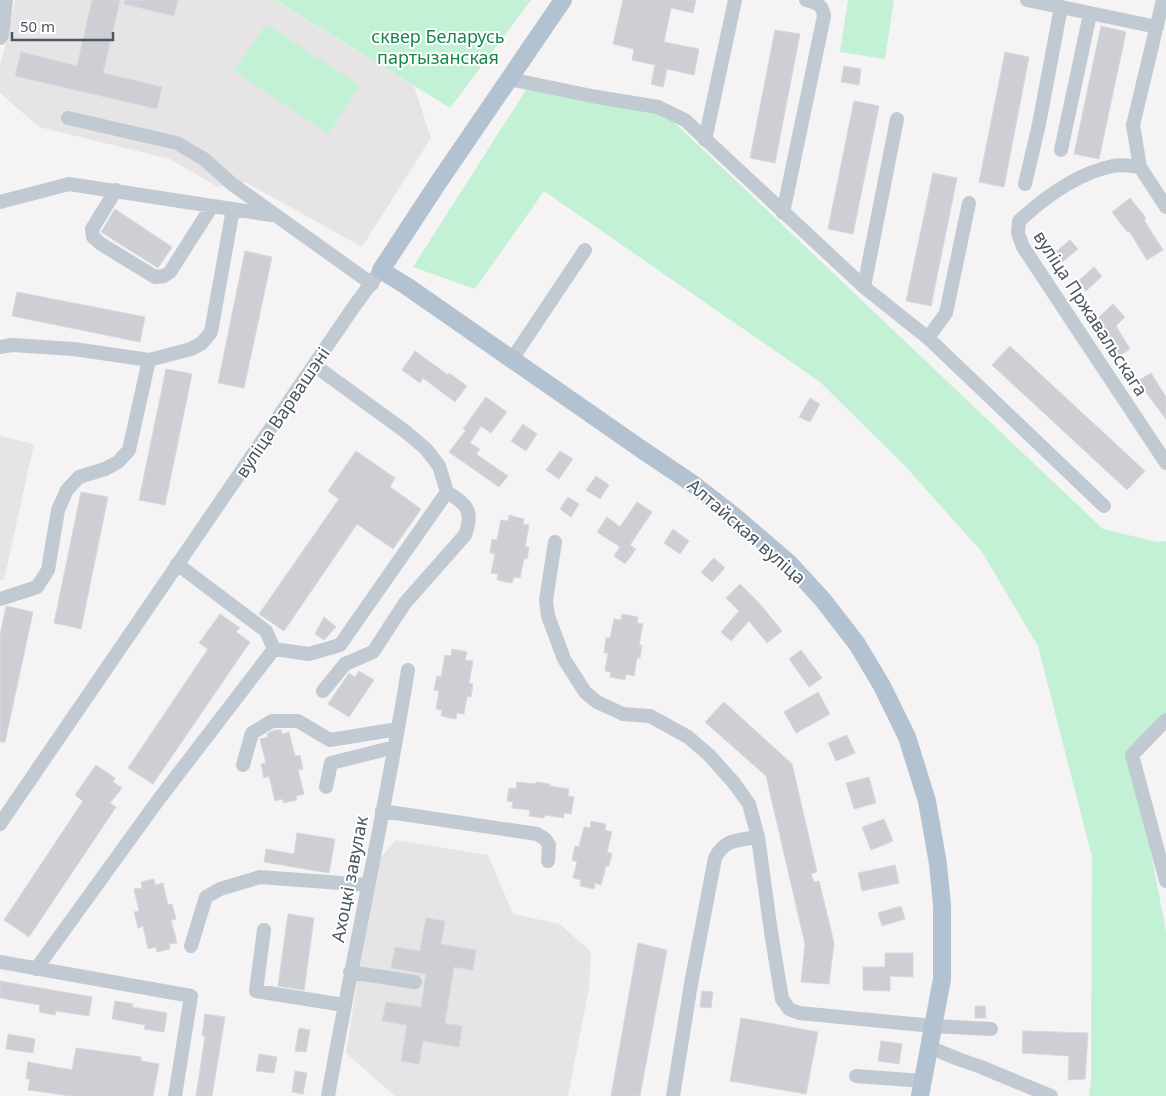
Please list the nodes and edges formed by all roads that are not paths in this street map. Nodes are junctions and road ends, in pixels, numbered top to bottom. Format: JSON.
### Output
{"nodes":[{"id":1,"x":6,"y":0,"type":"edge"},
{"id":2,"x":563,"y":0,"type":"edge"},
{"id":3,"x":735,"y":0,"type":"edge"},
{"id":4,"x":806,"y":0,"type":"edge"},
{"id":5,"x":1028,"y":0,"type":"edge"},
{"id":6,"x":1163,"y":0,"type":"edge"},
{"id":7,"x":1061,"y":7,"type":"junction"},
{"id":8,"x":1090,"y":14,"type":"junction"},
{"id":9,"x":1157,"y":26,"type":"junction"},
{"id":10,"x":0,"y":38,"type":"edge"},
{"id":11,"x":509,"y":79,"type":"junction"},
{"id":12,"x":68,"y":118,"type":"dead end"},
{"id":13,"x":896,"y":120,"type":"dead end"},
{"id":14,"x":705,"y":140,"type":"junction"},
{"id":15,"x":1061,"y":150,"type":"dead end"},
{"id":16,"x":1140,"y":167,"type":"junction"},
{"id":17,"x":1025,"y":184,"type":"dead end"},
{"id":18,"x":116,"y":190,"type":"junction"},
{"id":19,"x":0,"y":202,"type":"edge"},
{"id":20,"x":969,"y":203,"type":"dead end"},
{"id":21,"x":212,"y":206,"type":"junction"},
{"id":22,"x":1166,"y":207,"type":"edge"},
{"id":23,"x":234,"y":210,"type":"junction"},
{"id":24,"x":783,"y":213,"type":"junction"},
{"id":25,"x":275,"y":216,"type":"junction"},
{"id":26,"x":585,"y":250,"type":"dead end"},
{"id":27,"x":377,"y":277,"type":"junction"},
{"id":28,"x":864,"y":287,"type":"junction"},
{"id":29,"x":928,"y":338,"type":"junction"},
{"id":30,"x":0,"y":346,"type":"edge"},
{"id":31,"x":512,"y":359,"type":"junction"},
{"id":32,"x":149,"y":360,"type":"junction"},
{"id":33,"x":314,"y":366,"type":"junction"},
{"id":34,"x":1166,"y":463,"type":"edge"},
{"id":35,"x":447,"y":492,"type":"junction"},
{"id":36,"x":1104,"y":506,"type":"dead end"},
{"id":37,"x":555,"y":542,"type":"dead end"},
{"id":38,"x":177,"y":564,"type":"junction"},
{"id":39,"x":0,"y":599,"type":"edge"},
{"id":40,"x":274,"y":649,"type":"junction"},
{"id":41,"x":408,"y":670,"type":"dead end"},
{"id":42,"x":323,"y":691,"type":"dead end"},
{"id":43,"x":1166,"y":720,"type":"edge"},
{"id":44,"x":398,"y":729,"type":"junction"},
{"id":45,"x":396,"y":747,"type":"junction"},
{"id":46,"x":244,"y":765,"type":"dead end"},
{"id":47,"x":326,"y":787,"type":"dead end"},
{"id":48,"x":382,"y":811,"type":"junction"},
{"id":49,"x":0,"y":824,"type":"edge"},
{"id":50,"x":758,"y":837,"type":"junction"},
{"id":51,"x":548,"y":861,"type":"dead end"},
{"id":52,"x":1166,"y":882,"type":"edge"},
{"id":53,"x":368,"y":886,"type":"junction"},
{"id":54,"x":264,"y":930,"type":"dead end"},
{"id":55,"x":191,"y":946,"type":"dead end"},
{"id":56,"x":0,"y":962,"type":"edge"},
{"id":57,"x":36,"y":969,"type":"junction"},
{"id":58,"x":350,"y":972,"type":"junction"},
{"id":59,"x":415,"y":982,"type":"dead end"},
{"id":60,"x":344,"y":1005,"type":"junction"},
{"id":61,"x":933,"y":1026,"type":"junction"},
{"id":62,"x":991,"y":1029,"type":"dead end"},
{"id":63,"x":929,"y":1047,"type":"junction"},
{"id":64,"x":856,"y":1076,"type":"dead end"},
{"id":65,"x":922,"y":1089,"type":"edge"},
{"id":66,"x":175,"y":1096,"type":"edge"},
{"id":67,"x":328,"y":1096,"type":"edge"},
{"id":68,"x":673,"y":1096,"type":"edge"},
{"id":69,"x":1050,"y":1096,"type":"edge"}],
"edges":[{"from":1,"to":10,"type":"street"},
{"from":2,"to":11,"type":"main road","name":"вуліца Варвашэні"},
{"from":3,"to":14,"type":"street"},
{"from":4,"to":24,"type":"street"},
{"from":5,"to":7,"type":"street"},
{"from":6,"to":9,"type":"street"},
{"from":7,"to":8,"type":"street"},
{"from":7,"to":17,"type":"street"},
{"from":8,"to":9,"type":"street"},
{"from":8,"to":15,"type":"street"},
{"from":9,"to":16,"type":"street"},
{"from":11,"to":14,"type":"street"},
{"from":11,"to":27,"type":"main road","name":"вуліца Варвашэні"},
{"from":12,"to":25,"type":"street"},
{"from":13,"to":28,"type":"street"},
{"from":14,"to":24,"type":"street"},
{"from":16,"to":22,"type":"street"},
{"from":16,"to":34,"type":"street","name":"вуліца Пржавальскага"},
{"from":18,"to":19,"type":"street"},
{"from":18,"to":21,"type":"street"},
{"from":18,"to":21,"type":"street"},
{"from":20,"to":29,"type":"street"},
{"from":21,"to":23,"type":"street"},
{"from":23,"to":25,"type":"street"},
{"from":23,"to":32,"type":"street"},
{"from":24,"to":28,"type":"street"},
{"from":25,"to":27,"type":"street"},
{"from":26,"to":31,"type":"street"},
{"from":27,"to":31,"type":"main road","name":"Алтайская вуліца"},
{"from":27,"to":33,"type":"street","name":"вуліца Варвашэні"},
{"from":28,"to":29,"type":"street"},
{"from":29,"to":36,"type":"street"},
{"from":30,"to":32,"type":"street"},
{"from":31,"to":61,"type":"main road","name":"Алтайская вуліца"},
{"from":32,"to":39,"type":"street"},
{"from":33,"to":35,"type":"street"},
{"from":33,"to":38,"type":"street","name":"вуліца Варвашэні"},
{"from":35,"to":40,"type":"street"},
{"from":35,"to":42,"type":"street"},
{"from":37,"to":50,"type":"street"},
{"from":38,"to":40,"type":"street"},
{"from":38,"to":49,"type":"street","name":"вуліца Варвашэні"},
{"from":40,"to":57,"type":"street"},
{"from":41,"to":44,"type":"street","name":"Ахоцкі завулак"},
{"from":43,"to":52,"type":"street"},
{"from":44,"to":45,"type":"street","name":"Ахоцкі завулак"},
{"from":44,"to":46,"type":"street"},
{"from":45,"to":47,"type":"street"},
{"from":45,"to":48,"type":"street","name":"Ахоцкі завулак"},
{"from":48,"to":51,"type":"street"},
{"from":48,"to":53,"type":"street","name":"Ахоцкі завулак"},
{"from":50,"to":61,"type":"street"},
{"from":50,"to":68,"type":"street"},
{"from":53,"to":55,"type":"street"},
{"from":53,"to":58,"type":"street","name":"Ахоцкі завулак"},
{"from":54,"to":60,"type":"street"},
{"from":56,"to":57,"type":"street"},
{"from":57,"to":66,"type":"street"},
{"from":58,"to":59,"type":"street"},
{"from":58,"to":60,"type":"street","name":"Ахоцкі завулак"},
{"from":60,"to":67,"type":"street","name":"Ахоцкі завулак"},
{"from":61,"to":62,"type":"street"},
{"from":61,"to":63,"type":"main road","name":"Алтайская вуліца"},
{"from":63,"to":65,"type":"main road","name":"Алтайская вуліца"},
{"from":63,"to":69,"type":"street"},
{"from":64,"to":65,"type":"street"}]}
